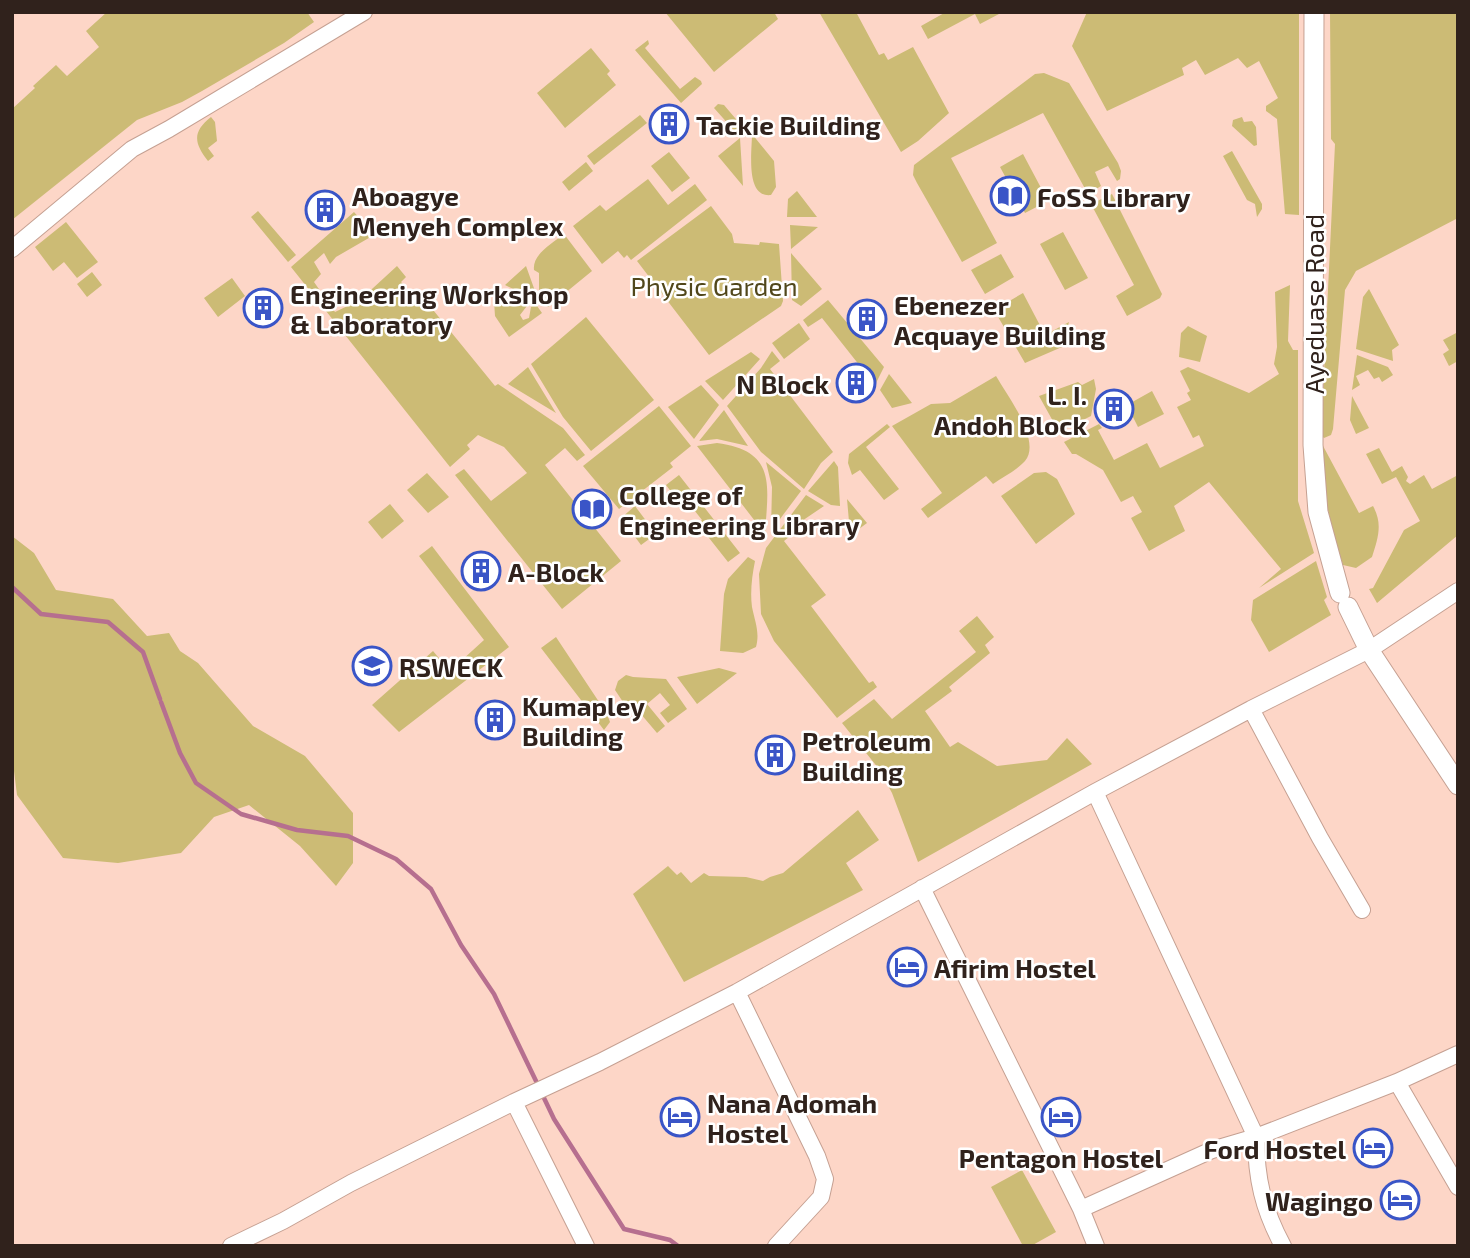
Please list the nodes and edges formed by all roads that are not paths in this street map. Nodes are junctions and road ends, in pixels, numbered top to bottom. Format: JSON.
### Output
{"nodes":[{"id":1,"x":363,"y":12,"type":"edge"},
{"id":2,"x":1314,"y":12,"type":"edge"},
{"id":3,"x":12,"y":249,"type":"edge"},
{"id":4,"x":1458,"y":591,"type":"edge"},
{"id":5,"x":1369,"y":650,"type":"junction"},
{"id":6,"x":1251,"y":709,"type":"junction"},
{"id":7,"x":1458,"y":785,"type":"edge"},
{"id":8,"x":1095,"y":792,"type":"junction"},
{"id":9,"x":922,"y":888,"type":"junction"},
{"id":10,"x":1362,"y":910,"type":"dead end"},
{"id":11,"x":737,"y":992,"type":"junction"},
{"id":12,"x":1458,"y":1054,"type":"edge"},
{"id":13,"x":1398,"y":1082,"type":"junction"},
{"id":14,"x":514,"y":1102,"type":"junction"},
{"id":15,"x":1256,"y":1137,"type":"junction"},
{"id":16,"x":1458,"y":1188,"type":"edge"},
{"id":17,"x":1081,"y":1209,"type":"junction"},
{"id":18,"x":231,"y":1246,"type":"edge"},
{"id":19,"x":586,"y":1246,"type":"edge"},
{"id":20,"x":776,"y":1246,"type":"edge"},
{"id":21,"x":1096,"y":1246,"type":"edge"},
{"id":22,"x":1283,"y":1246,"type":"edge"}],
"edges":[{"from":1,"to":3,"type":"street"},
{"from":2,"to":5,"type":"street","name":"Ayeduase Road"},
{"from":4,"to":5,"type":"street"},
{"from":5,"to":6,"type":"street"},
{"from":5,"to":7,"type":"street","name":"Ayeduase Road"},
{"from":6,"to":8,"type":"street"},
{"from":6,"to":10,"type":"street"},
{"from":8,"to":9,"type":"street"},
{"from":8,"to":15,"type":"street"},
{"from":9,"to":11,"type":"street"},
{"from":9,"to":17,"type":"street"},
{"from":11,"to":14,"type":"street"},
{"from":11,"to":20,"type":"street"},
{"from":12,"to":13,"type":"street"},
{"from":13,"to":15,"type":"street"},
{"from":13,"to":16,"type":"street"},
{"from":14,"to":18,"type":"street"},
{"from":14,"to":19,"type":"street"},
{"from":15,"to":17,"type":"street"},
{"from":15,"to":22,"type":"street"},
{"from":17,"to":21,"type":"street"}]}
